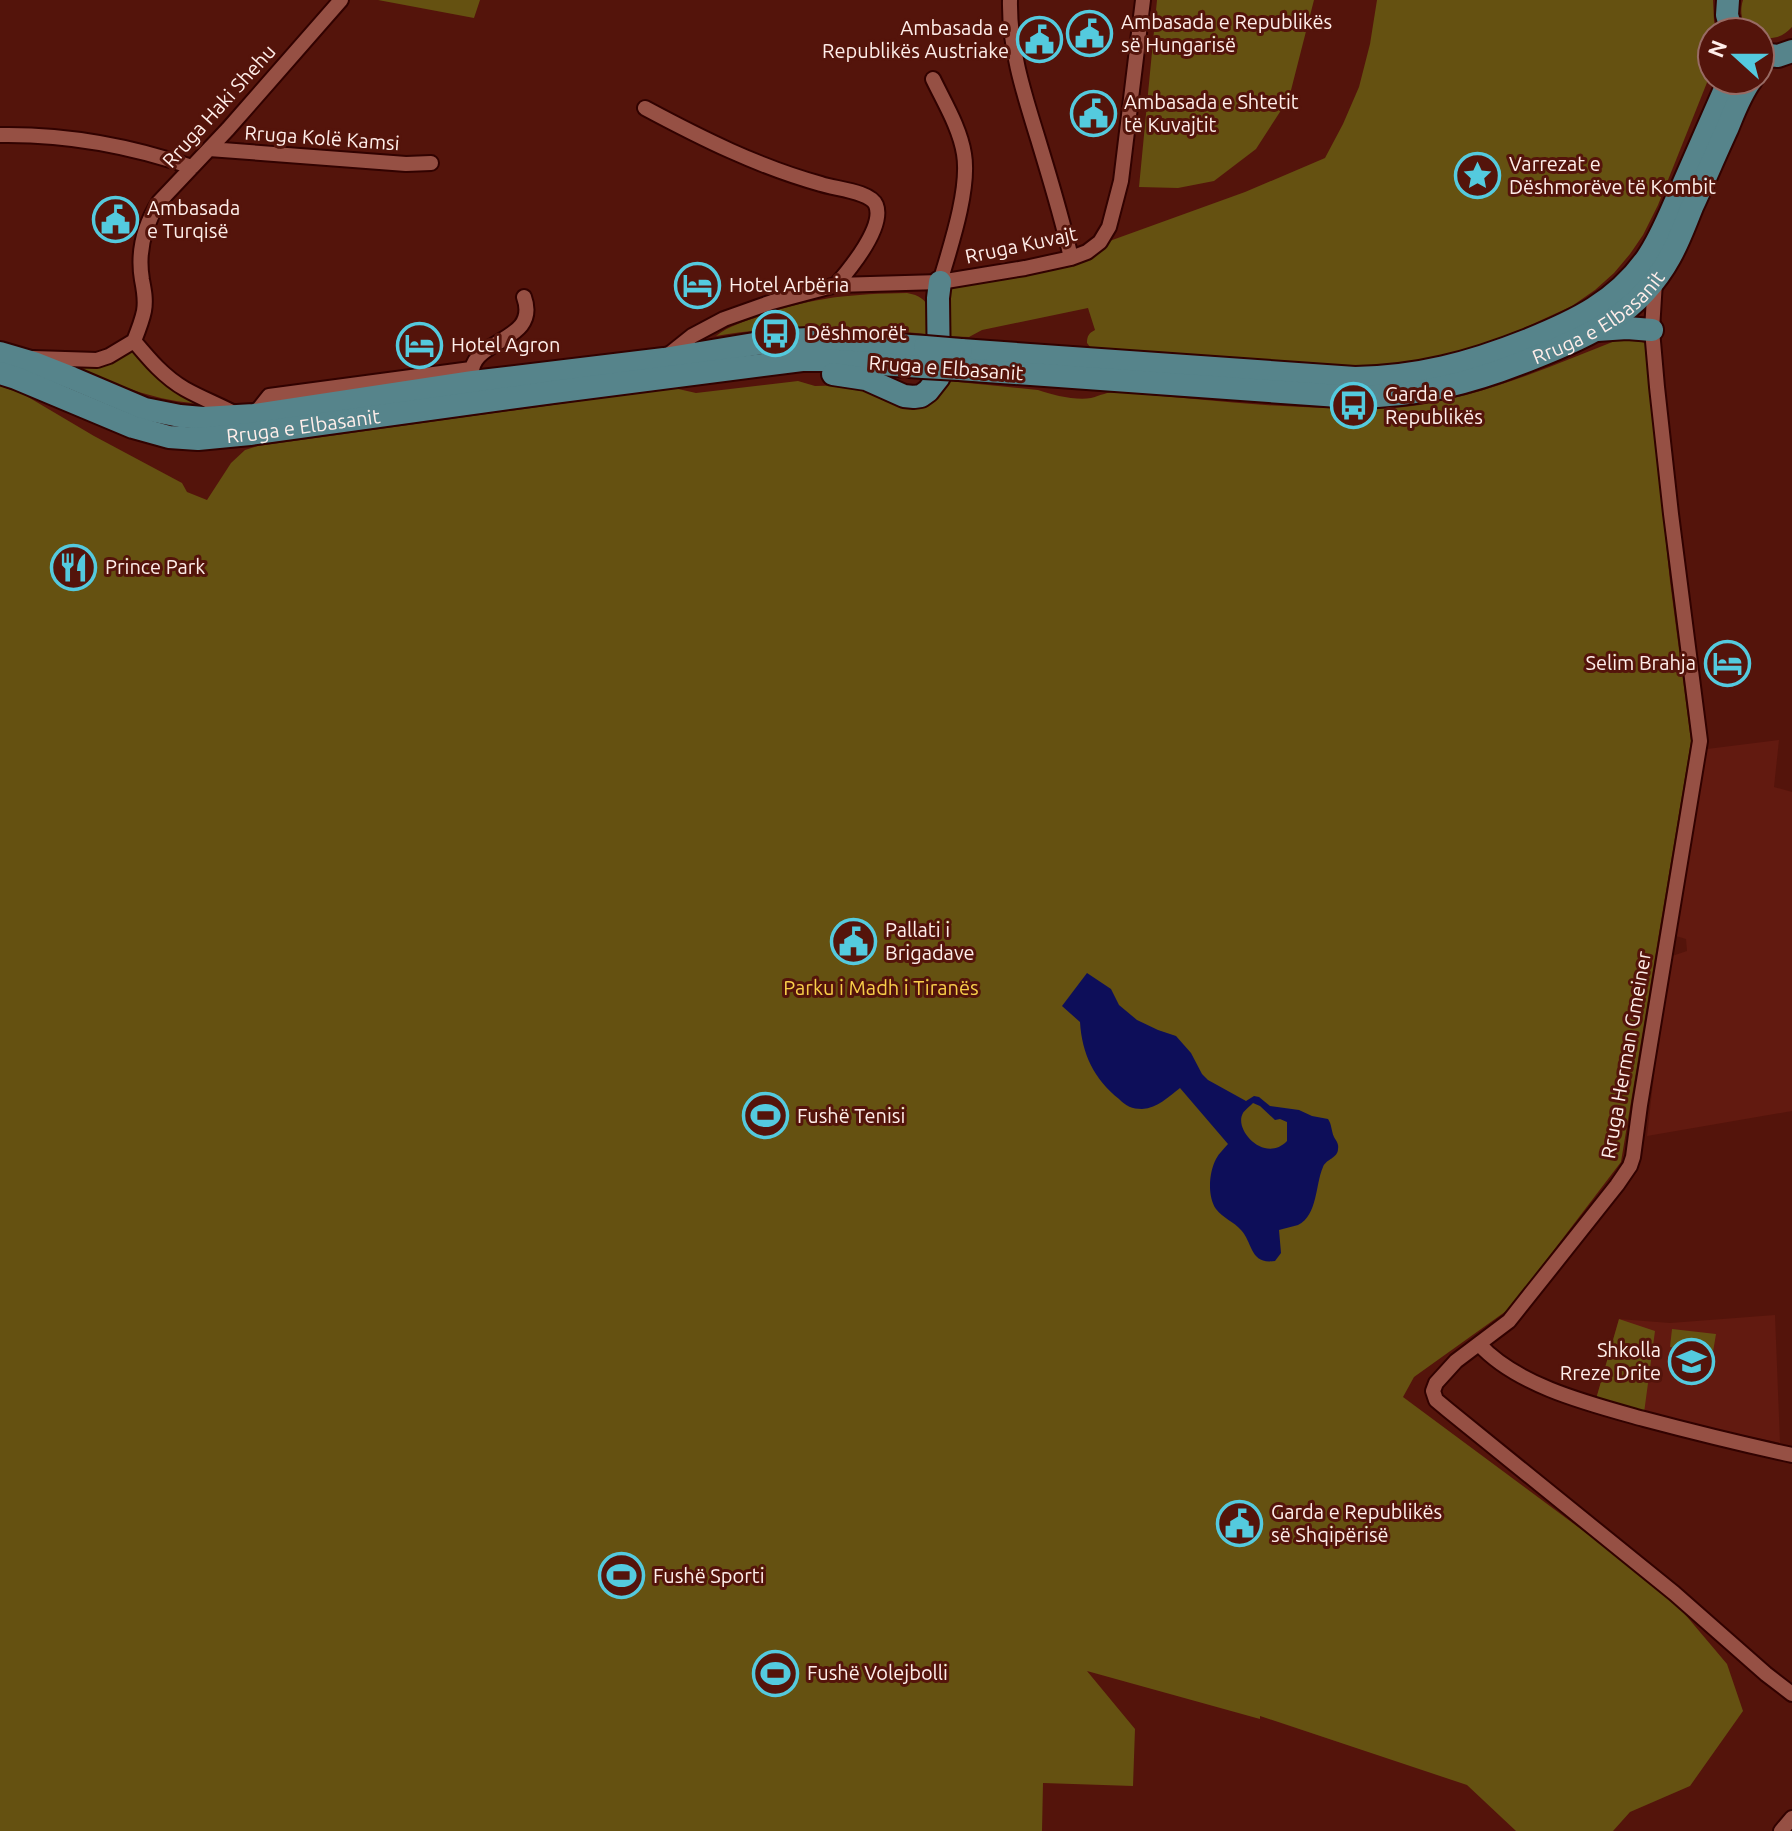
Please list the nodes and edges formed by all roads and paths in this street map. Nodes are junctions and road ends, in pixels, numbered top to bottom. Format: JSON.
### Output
{"nodes":[{"id":1,"x":341,"y":0,"type":"edge"},
{"id":2,"x":1010,"y":0,"type":"edge"},
{"id":3,"x":1143,"y":0,"type":"edge"},
{"id":4,"x":933,"y":79,"type":"dead end"},
{"id":5,"x":1722,"y":96,"type":"edge"},
{"id":6,"x":1742,"y":96,"type":"edge"},
{"id":7,"x":645,"y":108,"type":"dead end"},
{"id":8,"x":0,"y":135,"type":"edge"},
{"id":9,"x":209,"y":149,"type":"junction"},
{"id":10,"x":431,"y":163,"type":"dead end"},
{"id":11,"x":192,"y":167,"type":"junction"},
{"id":12,"x":1071,"y":258,"type":"junction"},
{"id":13,"x":1655,"y":281,"type":"junction"},
{"id":14,"x":940,"y":282,"type":"junction"},
{"id":15,"x":836,"y":285,"type":"junction"},
{"id":16,"x":524,"y":297,"type":"dead end"},
{"id":17,"x":1596,"y":330,"type":"junction"},
{"id":18,"x":1652,"y":330,"type":"junction"},
{"id":19,"x":134,"y":341,"type":"junction"},
{"id":20,"x":10,"y":355,"type":"edge"},
{"id":21,"x":924,"y":357,"type":"junction"},
{"id":22,"x":664,"y":359,"type":"junction"},
{"id":23,"x":960,"y":360,"type":"junction"},
{"id":24,"x":753,"y":366,"type":"junction"},
{"id":25,"x":0,"y":373,"type":"edge"},
{"id":26,"x":472,"y":375,"type":"junction"},
{"id":27,"x":247,"y":416,"type":"junction"},
{"id":28,"x":1479,"y":1344,"type":"junction"},
{"id":29,"x":1792,"y":1455,"type":"edge"},
{"id":30,"x":1792,"y":1694,"type":"edge"},
{"id":31,"x":1792,"y":1818,"type":"edge"},
{"id":32,"x":1781,"y":1831,"type":"edge"}],
"edges":[{"from":1,"to":9,"type":"street","name":"Rruga Haki Shehu"},
{"from":2,"to":12,"type":"street"},
{"from":3,"to":12,"type":"street","name":"Rruga Kuvajt"},
{"from":4,"to":14,"type":"street","name":"Rruga Kuvajt"},
{"from":5,"to":23,"type":"main road","name":"Rruga e Elbasanit"},
{"from":6,"to":13,"type":"main road","name":"Rruga e Elbasanit"},
{"from":7,"to":15,"type":"street"},
{"from":8,"to":11,"type":"street"},
{"from":9,"to":10,"type":"street","name":"Rruga Kolë Kamsi"},
{"from":9,"to":11,"type":"street","name":"Rruga Haki Shehu"},
{"from":11,"to":19,"type":"street","name":"Rruga Haki Shehu"},
{"from":12,"to":14,"type":"street","name":"Rruga Kuvajt"},
{"from":13,"to":17,"type":"main road","name":"Rruga e Elbasanit"},
{"from":13,"to":18,"type":"street","name":"Rruga Herman Gmeiner"},
{"from":14,"to":15,"type":"street","name":"Rruga Kuvajt"},
{"from":14,"to":24,"type":"main road"},
{"from":15,"to":22,"type":"street","name":"Rruga Kuvajt"},
{"from":16,"to":26,"type":"street"},
{"from":17,"to":18,"type":"main road"},
{"from":17,"to":23,"type":"main road","name":"Rruga e Elbasanit"},
{"from":18,"to":28,"type":"street","name":"Rruga Herman Gmeiner"},
{"from":19,"to":20,"type":"street"},
{"from":19,"to":27,"type":"street"},
{"from":20,"to":27,"type":"main road","name":"Rruga e Elbasanit"},
{"from":21,"to":22,"type":"main road","name":"Rruga e Elbasanit"},
{"from":21,"to":23,"type":"main road","name":"Rruga e Elbasanit","bridge":true},
{"from":21,"to":24,"type":"main road","name":"Rruga e Elbasanit"},
{"from":22,"to":26,"type":"main road","name":"Rruga e Elbasanit"},
{"from":24,"to":25,"type":"main road","name":"Rruga e Elbasanit"},
{"from":26,"to":27,"type":"main road","name":"Rruga e Elbasanit"},
{"from":28,"to":29,"type":"street"},
{"from":28,"to":30,"type":"street","name":"Rruga Herman Gmeiner"},
{"from":31,"to":32,"type":"street"}]}
